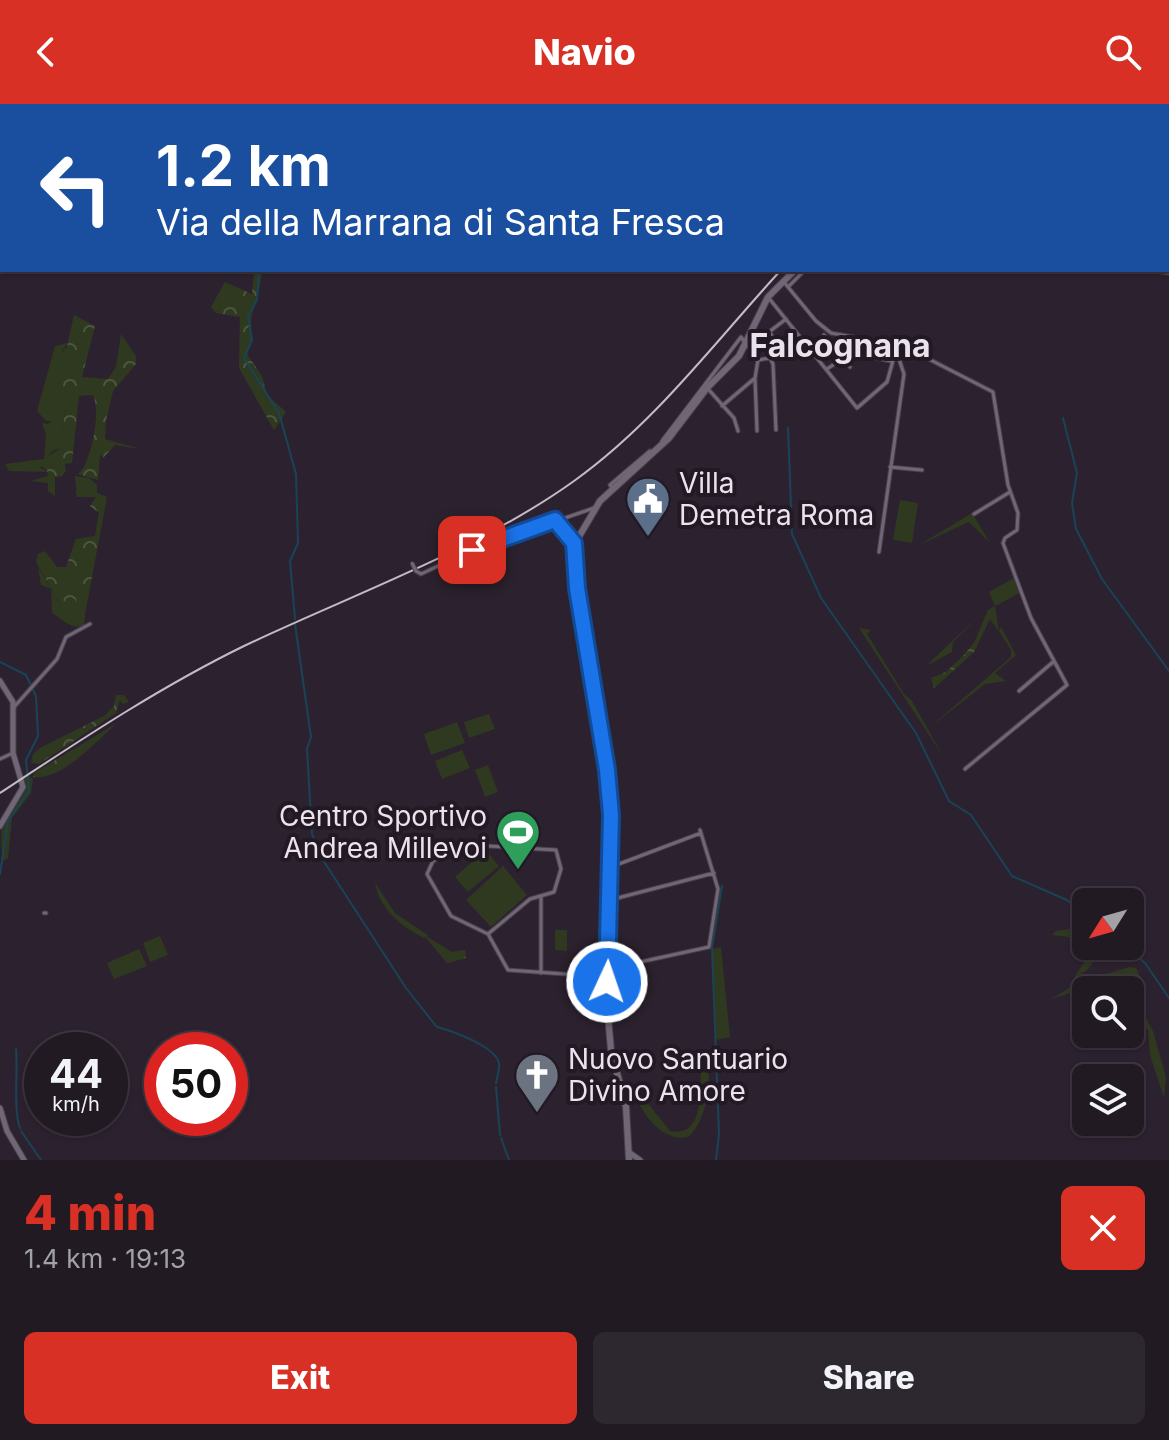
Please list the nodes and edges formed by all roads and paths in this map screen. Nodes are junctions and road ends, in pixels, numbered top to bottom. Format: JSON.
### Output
{"nodes":[{"id":1,"x":794,"y":272,"type":"edge"},
{"id":2,"x":802,"y":272,"type":"edge"},
{"id":3,"x":786,"y":284,"type":"junction"},
{"id":4,"x":768,"y":297,"type":"junction"},
{"id":5,"x":786,"y":318,"type":"junction"},
{"id":6,"x":824,"y":335,"type":"dead end"},
{"id":7,"x":747,"y":342,"type":"junction"},
{"id":8,"x":896,"y":350,"type":"junction"},
{"id":9,"x":842,"y":357,"type":"junction"},
{"id":10,"x":770,"y":358,"type":"junction"},
{"id":11,"x":758,"y":360,"type":"junction"},
{"id":12,"x":891,"y":361,"type":"junction"},
{"id":13,"x":850,"y":367,"type":"dead end"},
{"id":14,"x":827,"y":369,"type":"junction"},
{"id":15,"x":755,"y":378,"type":"junction"},
{"id":16,"x":709,"y":390,"type":"dead end"},
{"id":17,"x":722,"y":406,"type":"junction"},
{"id":18,"x":776,"y":430,"type":"dead end"},
{"id":19,"x":738,"y":431,"type":"dead end"},
{"id":20,"x":757,"y":431,"type":"dead end"},
{"id":21,"x":890,"y":467,"type":"junction"},
{"id":22,"x":922,"y":470,"type":"dead end"},
{"id":23,"x":1010,"y":492,"type":"junction"},
{"id":24,"x":594,"y":508,"type":"junction"},
{"id":25,"x":974,"y":514,"type":"dead end"},
{"id":26,"x":555,"y":520,"type":"junction"},
{"id":27,"x":574,"y":543,"type":"junction"},
{"id":28,"x":879,"y":552,"type":"dead end"},
{"id":29,"x":412,"y":563,"type":"dead end"},
{"id":30,"x":90,"y":624,"type":"dead end"},
{"id":31,"x":1054,"y":661,"type":"junction"},
{"id":32,"x":0,"y":681,"type":"edge"},
{"id":33,"x":1019,"y":691,"type":"dead end"},
{"id":34,"x":14,"y":707,"type":"junction"},
{"id":35,"x":13,"y":753,"type":"junction"},
{"id":36,"x":0,"y":759,"type":"edge"},
{"id":37,"x":965,"y":769,"type":"dead end"},
{"id":38,"x":0,"y":826,"type":"edge"},
{"id":39,"x":607,"y":868,"type":"junction"},
{"id":40,"x":714,"y":873,"type":"junction"},
{"id":41,"x":541,"y":895,"type":"junction"},
{"id":42,"x":610,"y":900,"type":"junction"},
{"id":43,"x":488,"y":934,"type":"junction"},
{"id":44,"x":541,"y":973,"type":"junction"},
{"id":45,"x":607,"y":979,"type":"junction"},
{"id":46,"x":0,"y":1108,"type":"edge"},
{"id":47,"x":630,"y":1156,"type":"edge"},
{"id":48,"x":24,"y":1160,"type":"edge"},
{"id":49,"x":640,"y":1160,"type":"edge"}],
"edges":[{"from":1,"to":3,"type":"main road"},
{"from":2,"to":3,"type":"street"},
{"from":3,"to":4,"type":"main road"},
{"from":3,"to":8,"type":"street"},
{"from":4,"to":5,"type":"street"},
{"from":4,"to":7,"type":"main road"},
{"from":5,"to":10,"type":"street"},
{"from":5,"to":14,"type":"street"},
{"from":6,"to":9,"type":"street"},
{"from":7,"to":11,"type":"street"},
{"from":7,"to":24,"type":"main road"},
{"from":8,"to":12,"type":"street"},
{"from":8,"to":21,"type":"street"},
{"from":8,"to":23,"type":"street"},
{"from":9,"to":12,"type":"street"},
{"from":9,"to":13,"type":"street"},
{"from":9,"to":14,"type":"street"},
{"from":10,"to":11,"type":"street"},
{"from":10,"to":18,"type":"street"},
{"from":11,"to":15,"type":"street"},
{"from":12,"to":14,"type":"street"},
{"from":15,"to":17,"type":"street"},
{"from":15,"to":20,"type":"street"},
{"from":16,"to":17,"type":"street"},
{"from":17,"to":19,"type":"street"},
{"from":21,"to":22,"type":"street"},
{"from":21,"to":28,"type":"street"},
{"from":23,"to":25,"type":"street"},
{"from":23,"to":31,"type":"street"},
{"from":24,"to":26,"type":"street"},
{"from":24,"to":27,"type":"main road"},
{"from":26,"to":27,"type":"street"},
{"from":26,"to":29,"type":"street","bridge":true},
{"from":27,"to":39,"type":"main road"},
{"from":30,"to":34,"type":"street"},
{"from":31,"to":33,"type":"street"},
{"from":31,"to":37,"type":"street"},
{"from":32,"to":34,"type":"street"},
{"from":34,"to":35,"type":"street"},
{"from":35,"to":36,"type":"street"},
{"from":35,"to":38,"type":"street"},
{"from":39,"to":40,"type":"street"},
{"from":39,"to":42,"type":"main road"},
{"from":40,"to":42,"type":"street"},
{"from":40,"to":45,"type":"street"},
{"from":41,"to":43,"type":"street"},
{"from":41,"to":43,"type":"street"},
{"from":41,"to":44,"type":"street"},
{"from":42,"to":45,"type":"main road"},
{"from":43,"to":44,"type":"street"},
{"from":44,"to":45,"type":"street"},
{"from":45,"to":47,"type":"main road"},
{"from":46,"to":48,"type":"street"},
{"from":47,"to":49,"type":"street"}]}
